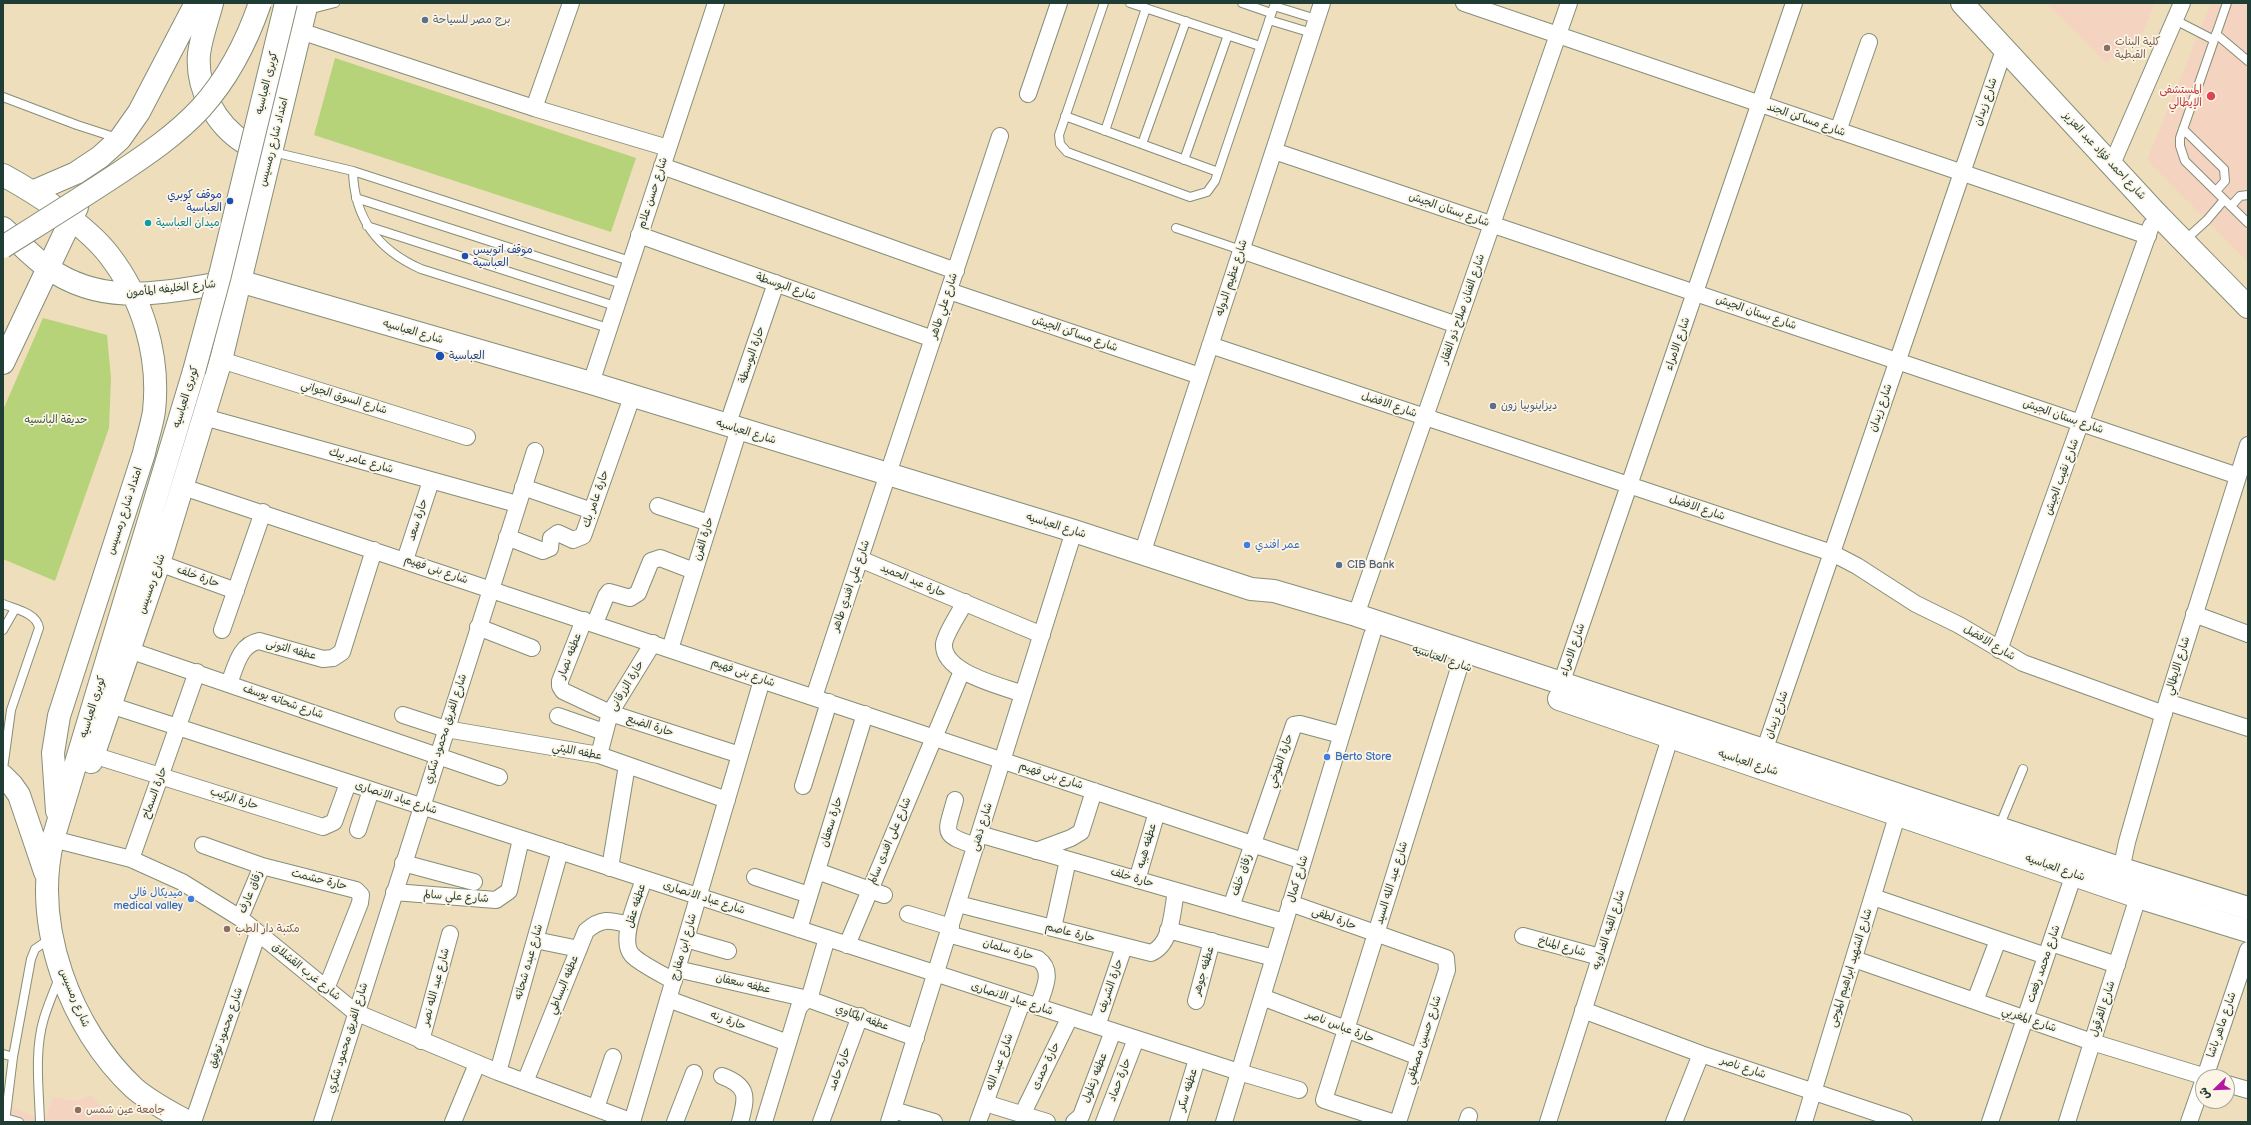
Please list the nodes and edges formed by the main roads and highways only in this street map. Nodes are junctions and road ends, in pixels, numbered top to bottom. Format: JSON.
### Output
{"nodes":[{"id":1,"x":196,"y":3,"type":"edge"},
{"id":2,"x":212,"y":3,"type":"edge"},
{"id":3,"x":260,"y":3,"type":"edge"},
{"id":4,"x":1962,"y":3,"type":"edge"},
{"id":5,"x":300,"y":12,"type":"edge"},
{"id":6,"x":272,"y":152,"type":"junction"},
{"id":7,"x":100,"y":157,"type":"junction"},
{"id":8,"x":3,"y":175,"type":"edge"},
{"id":9,"x":32,"y":192,"type":"junction"},
{"id":10,"x":71,"y":220,"type":"junction"},
{"id":11,"x":3,"y":228,"type":"edge"},
{"id":12,"x":3,"y":247,"type":"edge"},
{"id":13,"x":48,"y":268,"type":"junction"},
{"id":14,"x":239,"y":281,"type":"junction"},
{"id":15,"x":134,"y":295,"type":"junction"},
{"id":16,"x":2248,"y":307,"type":"edge"},
{"id":17,"x":3,"y":363,"type":"edge"},
{"id":18,"x":1251,"y":589,"type":"junction"},
{"id":19,"x":1762,"y":759,"type":"junction"},
{"id":20,"x":3,"y":776,"type":"edge"},
{"id":21,"x":69,"y":786,"type":"junction"},
{"id":22,"x":56,"y":830,"type":"junction"},
{"id":23,"x":46,"y":876,"type":"junction"},
{"id":24,"x":2119,"y":879,"type":"junction"},
{"id":25,"x":2248,"y":908,"type":"edge"},
{"id":26,"x":2248,"y":931,"type":"edge"},
{"id":27,"x":188,"y":1122,"type":"edge"}],
"edges":[{"from":1,"to":7,"type":"main road"},
{"from":2,"to":6,"type":"main road"},
{"from":3,"to":12,"type":"main road","bridge":true},
{"from":4,"to":16,"type":"main road","name":"شارع احمد فؤاد عبد العزيز"},
{"from":5,"to":6,"type":"main road","name":"امتداد شارع رمسيس"},
{"from":5,"to":21,"type":"main road","name":"كوبرى العباسيه","bridge":true},
{"from":6,"to":14,"type":"main road","name":"امتداد شارع رمسيس"},
{"from":7,"to":9,"type":"main road"},
{"from":7,"to":10,"type":"main road"},
{"from":8,"to":9,"type":"main road"},
{"from":9,"to":10,"type":"main road"},
{"from":10,"to":13,"type":"main road"},
{"from":10,"to":15,"type":"main road","name":"امتداد شارع رمسيس"},
{"from":11,"to":13,"type":"main road","name":"شارع الخليفه المأمون"},
{"from":13,"to":15,"type":"main road","name":"شارع الخليفه المأمون"},
{"from":13,"to":17,"type":"main road"},
{"from":14,"to":15,"type":"main road","name":"شارع الخليفه المأمون"},
{"from":14,"to":18,"type":"main road","name":"شارع العباسيه"},
{"from":14,"to":21,"type":"main road","name":"شارع رمسيس"},
{"from":15,"to":22,"type":"main road","name":"امتداد شارع رمسيس"},
{"from":18,"to":19,"type":"main road","name":"شارع العباسيه"},
{"from":18,"to":19,"type":"main road","name":"شارع العباسيه"},
{"from":19,"to":24,"type":"main road","name":"شارع العباسيه"},
{"from":19,"to":24,"type":"main road","name":"شارع العباسيه"},
{"from":20,"to":23,"type":"main road","name":"شارع رمسيس"},
{"from":21,"to":22,"type":"main road","name":"شارع رمسيس"},
{"from":22,"to":23,"type":"main road","name":"شارع رمسيس"},
{"from":23,"to":27,"type":"main road","name":"شارع رمسيس"},
{"from":24,"to":25,"type":"main road","name":"شارع العباسيه"},
{"from":24,"to":26,"type":"main road","name":"شارع العباسيه"}]}
